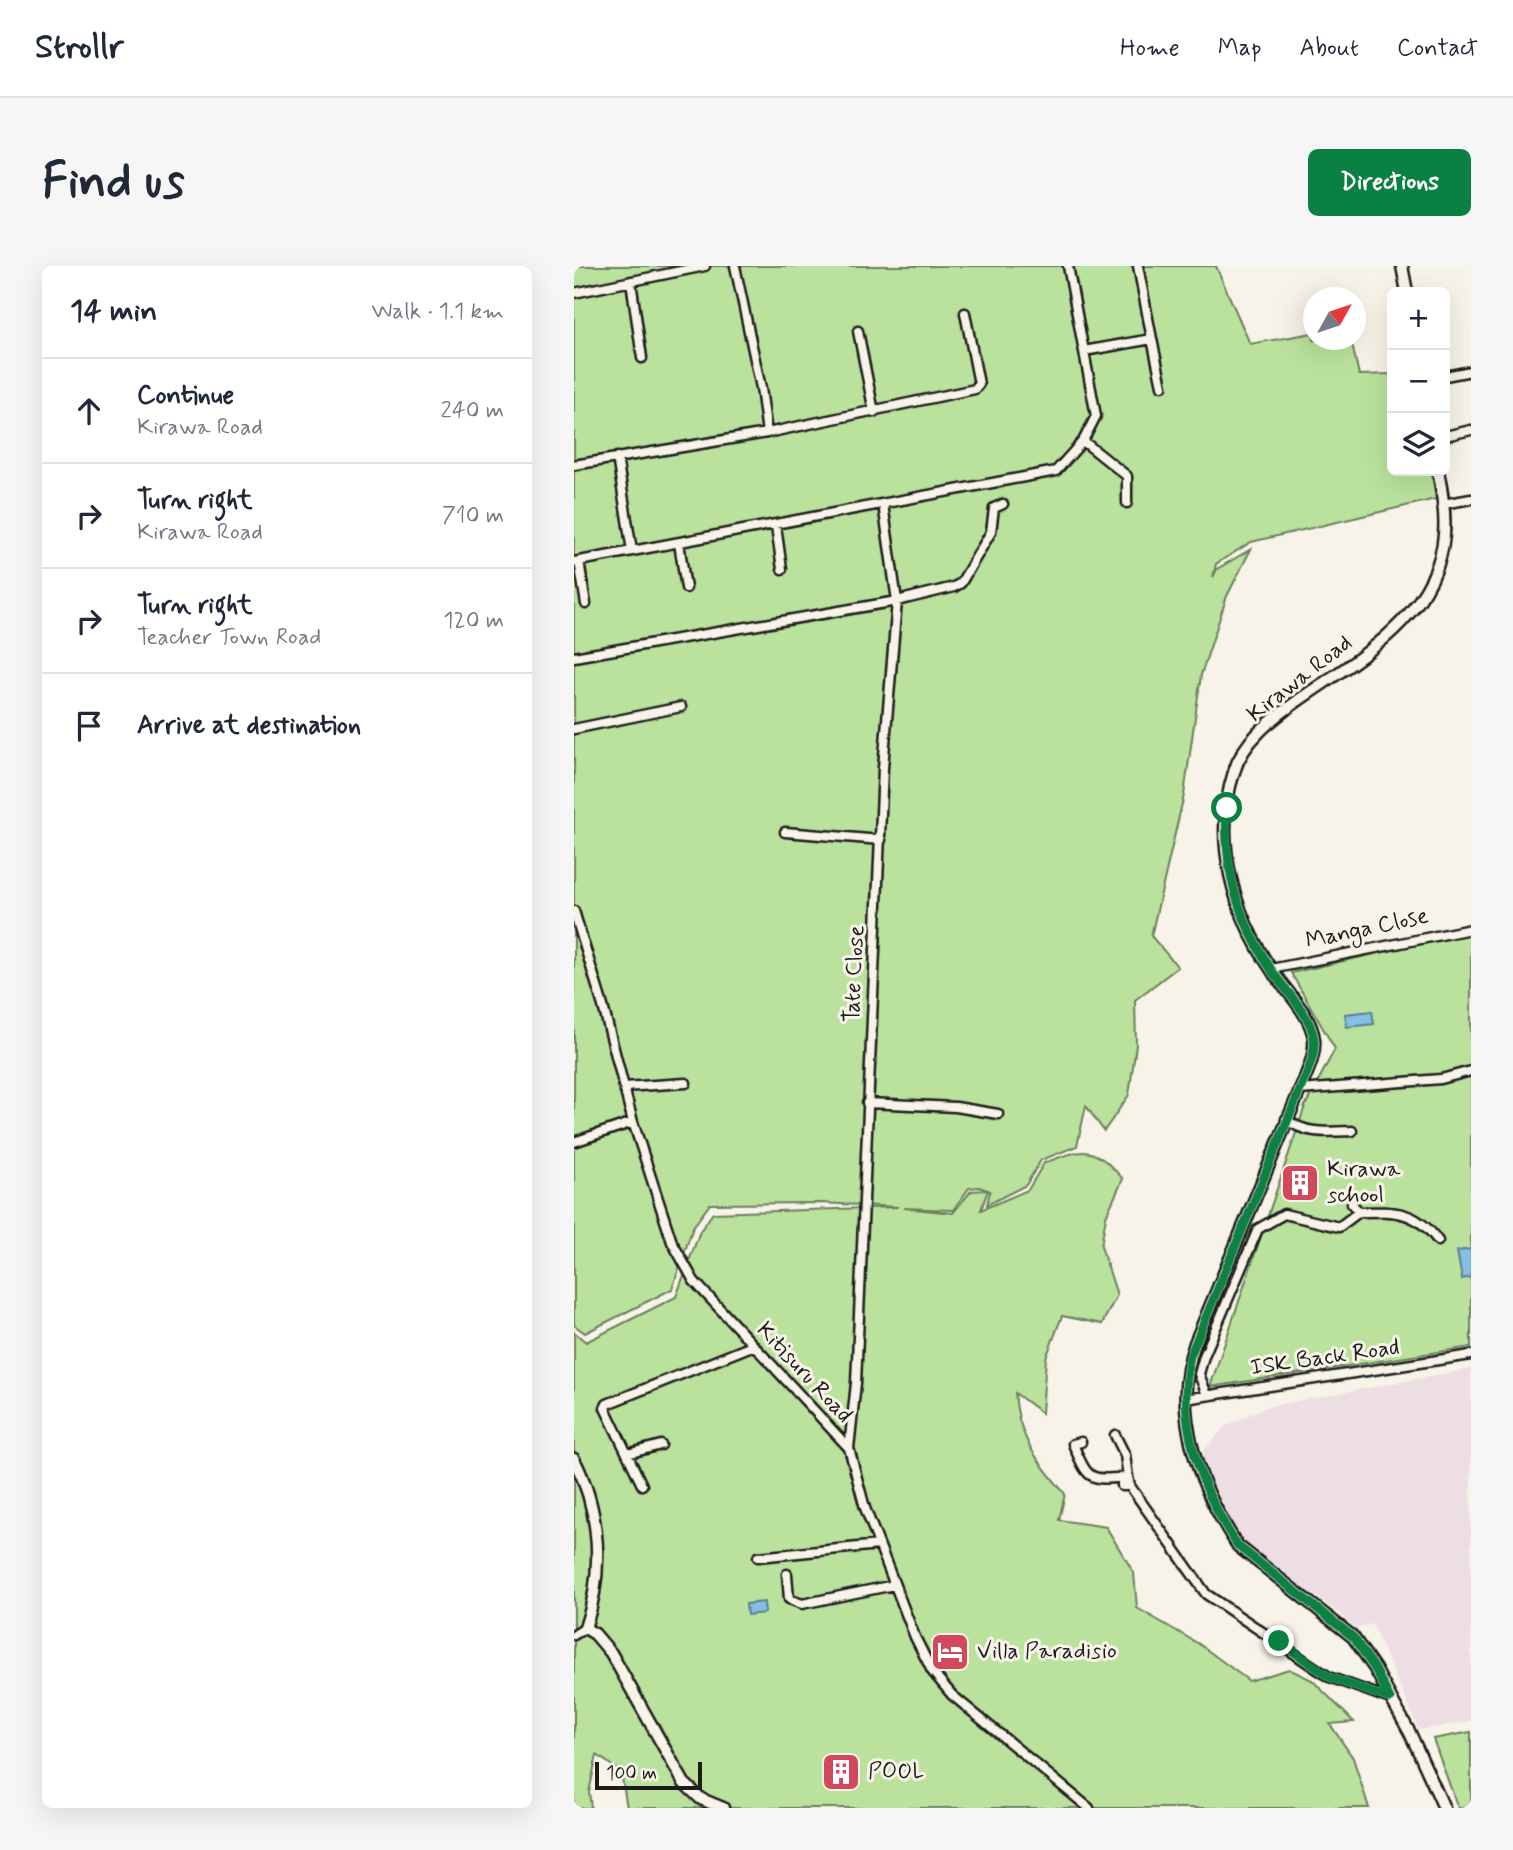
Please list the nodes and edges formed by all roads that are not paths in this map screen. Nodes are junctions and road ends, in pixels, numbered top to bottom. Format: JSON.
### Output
{"nodes":[{"id":1,"x":705,"y":266,"type":"edge"},
{"id":2,"x":735,"y":266,"type":"edge"},
{"id":3,"x":1068,"y":266,"type":"edge"},
{"id":4,"x":1138,"y":266,"type":"edge"},
{"id":5,"x":1402,"y":266,"type":"edge"},
{"id":6,"x":631,"y":281,"type":"junction"},
{"id":7,"x":1406,"y":287,"type":"edge"},
{"id":8,"x":574,"y":293,"type":"edge"},
{"id":9,"x":965,"y":313,"type":"dead end"},
{"id":10,"x":858,"y":331,"type":"dead end"},
{"id":11,"x":1152,"y":339,"type":"junction"},
{"id":12,"x":1084,"y":351,"type":"junction"},
{"id":13,"x":642,"y":358,"type":"dead end"},
{"id":14,"x":1471,"y":371,"type":"edge"},
{"id":15,"x":1450,"y":375,"type":"edge"},
{"id":16,"x":1162,"y":386,"type":"dead end"},
{"id":17,"x":874,"y":412,"type":"junction"},
{"id":18,"x":1471,"y":430,"type":"edge"},
{"id":19,"x":767,"y":433,"type":"junction"},
{"id":20,"x":1450,"y":435,"type":"edge"},
{"id":21,"x":1083,"y":441,"type":"junction"},
{"id":22,"x":617,"y":457,"type":"junction"},
{"id":23,"x":574,"y":465,"type":"edge"},
{"id":24,"x":1439,"y":476,"type":"edge"},
{"id":25,"x":1471,"y":499,"type":"edge"},
{"id":26,"x":1127,"y":503,"type":"dead end"},
{"id":27,"x":883,"y":504,"type":"junction"},
{"id":28,"x":1003,"y":504,"type":"dead end"},
{"id":29,"x":1443,"y":504,"type":"junction"},
{"id":30,"x":776,"y":526,"type":"junction"},
{"id":31,"x":678,"y":543,"type":"junction"},
{"id":32,"x":632,"y":551,"type":"junction"},
{"id":33,"x":576,"y":561,"type":"edge"},
{"id":34,"x":782,"y":569,"type":"dead end"},
{"id":35,"x":686,"y":588,"type":"dead end"},
{"id":36,"x":897,"y":601,"type":"junction"},
{"id":37,"x":586,"y":604,"type":"dead end"},
{"id":38,"x":574,"y":657,"type":"edge"},
{"id":39,"x":681,"y":707,"type":"dead end"},
{"id":40,"x":574,"y":729,"type":"edge"},
{"id":41,"x":785,"y":832,"type":"dead end"},
{"id":42,"x":881,"y":840,"type":"junction"},
{"id":43,"x":574,"y":911,"type":"edge"},
{"id":44,"x":1471,"y":929,"type":"edge"},
{"id":45,"x":1271,"y":969,"type":"junction"},
{"id":46,"x":1471,"y":1071,"type":"edge"},
{"id":47,"x":686,"y":1083,"type":"dead end"},
{"id":48,"x":624,"y":1087,"type":"junction"},
{"id":49,"x":1300,"y":1090,"type":"junction"},
{"id":50,"x":867,"y":1103,"type":"junction"},
{"id":51,"x":998,"y":1114,"type":"dead end"},
{"id":52,"x":1286,"y":1119,"type":"junction"},
{"id":53,"x":633,"y":1122,"type":"junction"},
{"id":54,"x":1352,"y":1131,"type":"dead end"},
{"id":55,"x":574,"y":1142,"type":"edge"},
{"id":56,"x":1352,"y":1204,"type":"dead end"},
{"id":57,"x":1359,"y":1212,"type":"junction"},
{"id":58,"x":1438,"y":1241,"type":"dead end"},
{"id":59,"x":752,"y":1346,"type":"junction"},
{"id":60,"x":1471,"y":1355,"type":"edge"},
{"id":61,"x":1207,"y":1395,"type":"junction"},
{"id":62,"x":1185,"y":1399,"type":"junction"},
{"id":63,"x":1115,"y":1435,"type":"dead end"},
{"id":64,"x":1081,"y":1442,"type":"dead end"},
{"id":65,"x":662,"y":1445,"type":"dead end"},
{"id":66,"x":849,"y":1448,"type":"junction"},
{"id":67,"x":627,"y":1454,"type":"junction"},
{"id":68,"x":574,"y":1460,"type":"edge"},
{"id":69,"x":1127,"y":1480,"type":"junction"},
{"id":70,"x":642,"y":1485,"type":"dead end"},
{"id":71,"x":878,"y":1545,"type":"junction"},
{"id":72,"x":758,"y":1557,"type":"dead end"},
{"id":73,"x":787,"y":1574,"type":"dead end"},
{"id":74,"x":894,"y":1585,"type":"junction"},
{"id":75,"x":585,"y":1628,"type":"junction"},
{"id":76,"x":574,"y":1635,"type":"edge"},
{"id":77,"x":1390,"y":1699,"type":"junction"},
{"id":78,"x":723,"y":1808,"type":"edge"},
{"id":79,"x":1089,"y":1808,"type":"edge"},
{"id":80,"x":1444,"y":1808,"type":"edge"}],
"edges":[{"from":1,"to":6,"type":"street"},
{"from":2,"to":19,"type":"street"},
{"from":3,"to":12,"type":"street"},
{"from":4,"to":11,"type":"street"},
{"from":5,"to":7,"type":"main road"},
{"from":6,"to":8,"type":"street"},
{"from":6,"to":13,"type":"street"},
{"from":9,"to":17,"type":"street"},
{"from":10,"to":17,"type":"street"},
{"from":11,"to":12,"type":"street"},
{"from":11,"to":16,"type":"street"},
{"from":12,"to":21,"type":"street"},
{"from":14,"to":15,"type":"street"},
{"from":17,"to":19,"type":"street"},
{"from":18,"to":20,"type":"street"},
{"from":19,"to":22,"type":"street"},
{"from":21,"to":26,"type":"street"},
{"from":21,"to":27,"type":"street"},
{"from":22,"to":23,"type":"street"},
{"from":22,"to":32,"type":"street"},
{"from":24,"to":29,"type":"main road","name":"Kirawa Road"},
{"from":25,"to":29,"type":"street"},
{"from":27,"to":30,"type":"street"},
{"from":27,"to":36,"type":"street","name":"Tate Close"},
{"from":28,"to":36,"type":"street"},
{"from":29,"to":45,"type":"main road","name":"Kirawa Road"},
{"from":30,"to":31,"type":"street"},
{"from":30,"to":34,"type":"street"},
{"from":31,"to":32,"type":"street"},
{"from":31,"to":35,"type":"street"},
{"from":32,"to":33,"type":"street"},
{"from":33,"to":37,"type":"street"},
{"from":36,"to":38,"type":"street"},
{"from":36,"to":42,"type":"street","name":"Tate Close"},
{"from":39,"to":40,"type":"street"},
{"from":41,"to":42,"type":"street"},
{"from":42,"to":50,"type":"street","name":"Tate Close"},
{"from":43,"to":48,"type":"street","name":"Kitisuru Road"},
{"from":44,"to":45,"type":"street","name":"Manga Close"},
{"from":45,"to":49,"type":"main road","name":"Kirawa Road"},
{"from":46,"to":49,"type":"street"},
{"from":47,"to":48,"type":"street"},
{"from":48,"to":53,"type":"street","name":"Kitisuru Road"},
{"from":49,"to":52,"type":"main road","name":"Kirawa Road"},
{"from":50,"to":51,"type":"street"},
{"from":50,"to":66,"type":"street","name":"Tate Close"},
{"from":52,"to":54,"type":"street"},
{"from":52,"to":62,"type":"main road","name":"Kirawa Road"},
{"from":53,"to":55,"type":"street"},
{"from":53,"to":59,"type":"street","name":"Kitisuru Road"},
{"from":56,"to":57,"type":"street"},
{"from":57,"to":58,"type":"street"},
{"from":57,"to":61,"type":"street"},
{"from":59,"to":66,"type":"street","name":"Kitisuru Road"},
{"from":59,"to":67,"type":"street"},
{"from":60,"to":61,"type":"street","name":"ISK Back Road"},
{"from":61,"to":62,"type":"street","name":"ISK Back Road"},
{"from":62,"to":77,"type":"main road","name":"Kirawa Road"},
{"from":63,"to":69,"type":"street"},
{"from":64,"to":69,"type":"street"},
{"from":65,"to":67,"type":"street"},
{"from":66,"to":71,"type":"street","name":"Kitisuru Road"},
{"from":67,"to":70,"type":"street"},
{"from":68,"to":75,"type":"main road"},
{"from":69,"to":77,"type":"street"},
{"from":71,"to":72,"type":"street"},
{"from":71,"to":74,"type":"street","name":"Kitisuru Road"},
{"from":73,"to":74,"type":"street"},
{"from":74,"to":79,"type":"street","name":"Kitisuru Road"},
{"from":75,"to":76,"type":"street"},
{"from":75,"to":78,"type":"main road"},
{"from":77,"to":80,"type":"main road","name":"Kirawa Road"}]}
